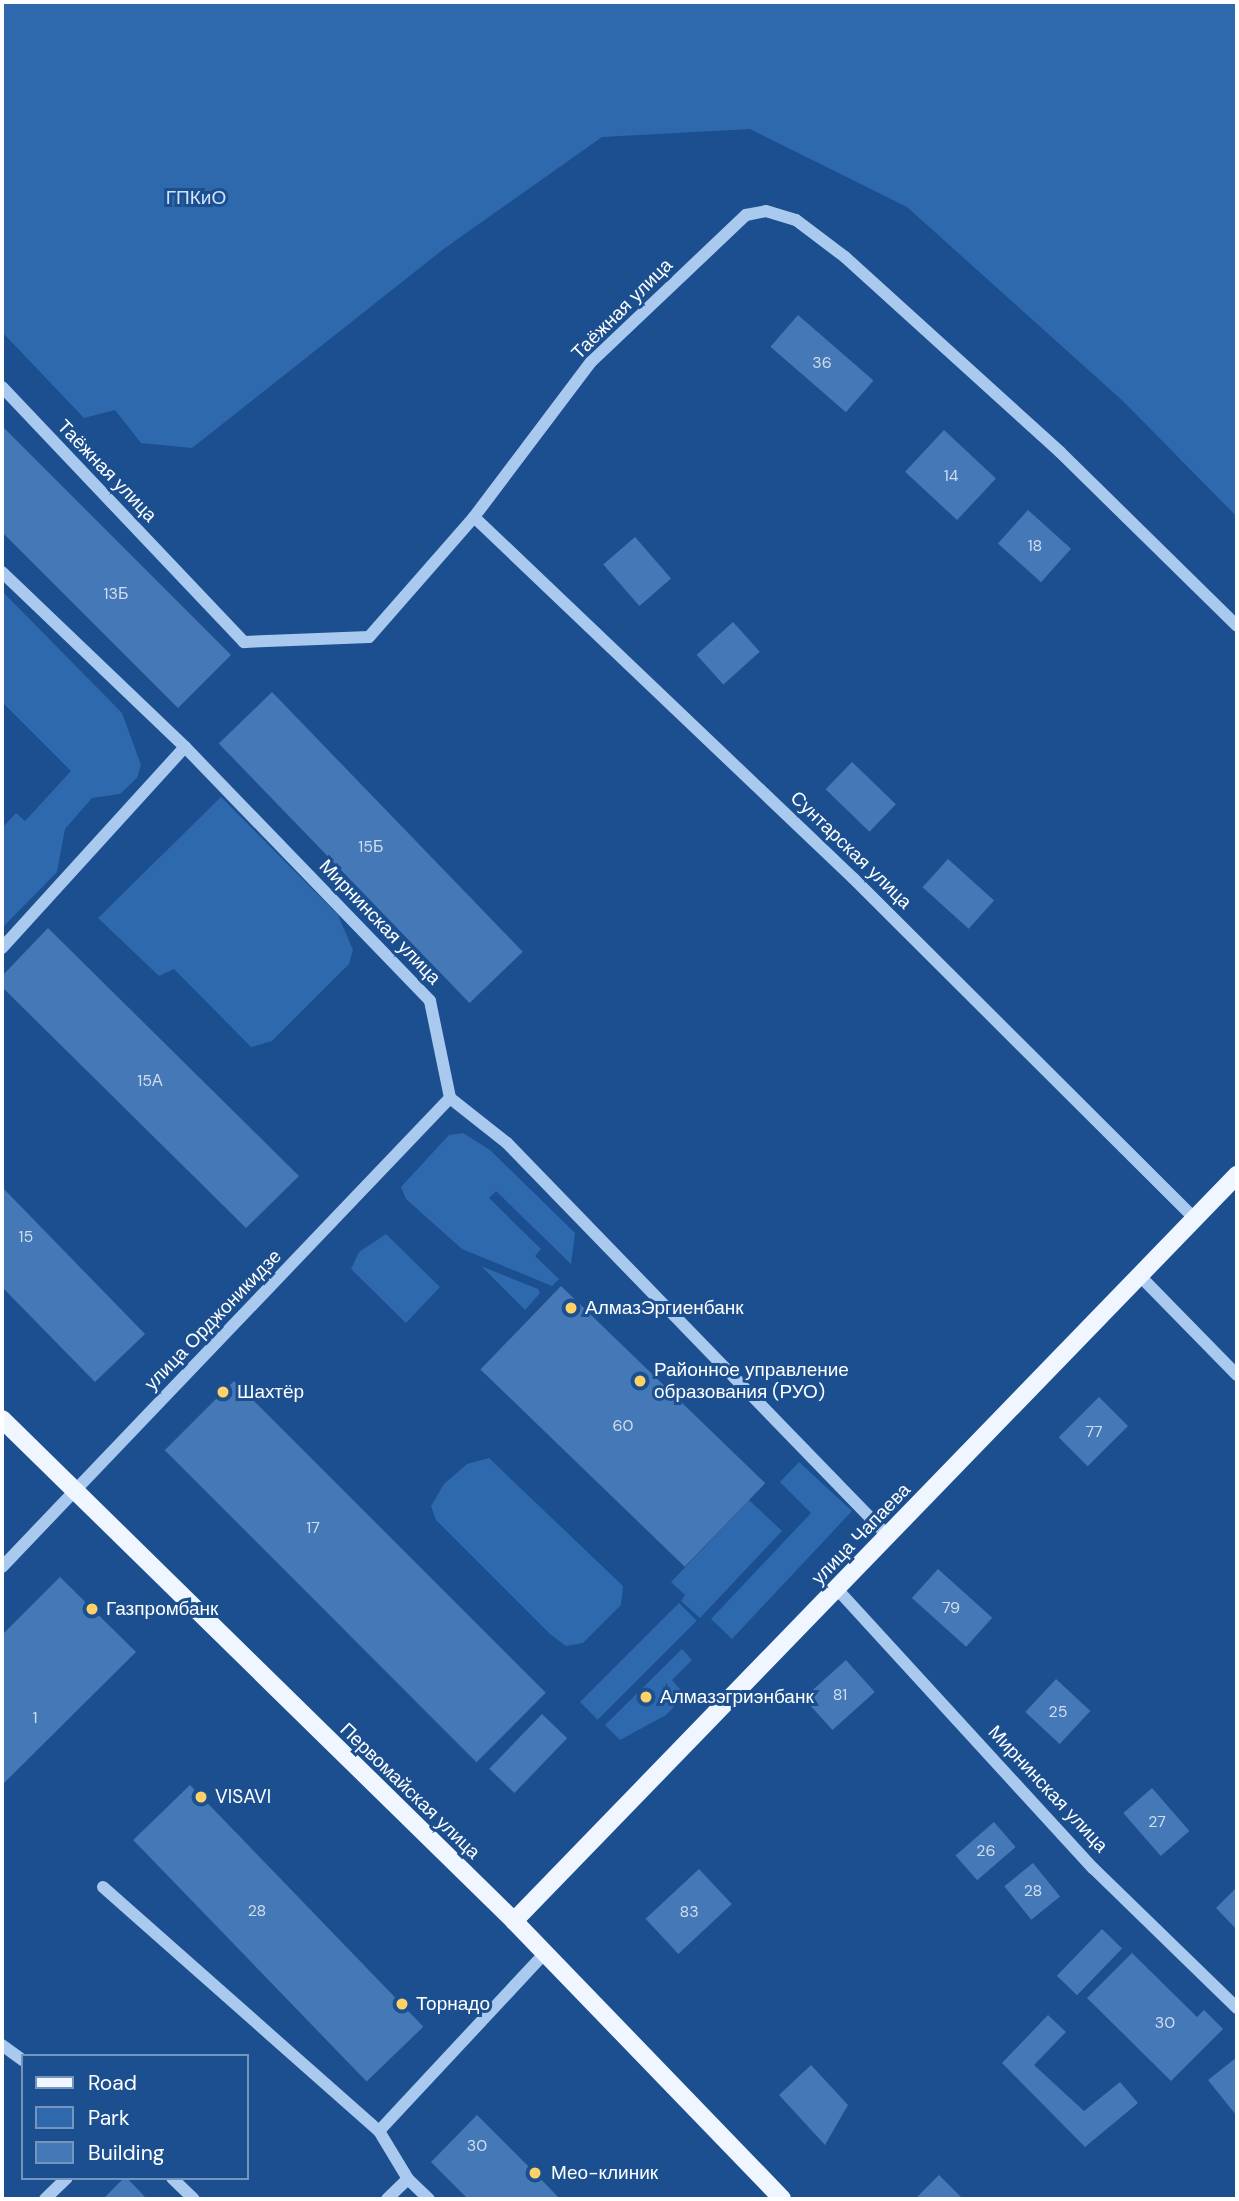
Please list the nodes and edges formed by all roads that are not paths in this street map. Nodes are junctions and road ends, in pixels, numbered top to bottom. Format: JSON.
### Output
{"nodes":[{"id":1,"x":2,"y":387,"type":"edge"},
{"id":2,"x":474,"y":517,"type":"junction"},
{"id":3,"x":2,"y":572,"type":"edge"},
{"id":4,"x":1237,"y":626,"type":"edge"},
{"id":5,"x":185,"y":747,"type":"junction"},
{"id":6,"x":2,"y":948,"type":"edge"},
{"id":7,"x":450,"y":1098,"type":"junction"},
{"id":8,"x":1237,"y":1175,"type":"edge"},
{"id":9,"x":1194,"y":1218,"type":"junction"},
{"id":10,"x":1140,"y":1276,"type":"junction"},
{"id":11,"x":1237,"y":1375,"type":"edge"},
{"id":12,"x":2,"y":1419,"type":"edge"},
{"id":13,"x":75,"y":1493,"type":"junction"},
{"id":14,"x":888,"y":1535,"type":"junction"},
{"id":15,"x":2,"y":1567,"type":"edge"},
{"id":16,"x":837,"y":1589,"type":"junction"},
{"id":17,"x":103,"y":1887,"type":"dead end"},
{"id":18,"x":514,"y":1921,"type":"junction"},
{"id":19,"x":545,"y":1953,"type":"junction"},
{"id":20,"x":1237,"y":2008,"type":"edge"},
{"id":21,"x":2,"y":2045,"type":"edge"},
{"id":22,"x":21,"y":2059,"type":"edge"},
{"id":23,"x":379,"y":2131,"type":"junction"},
{"id":24,"x":408,"y":2179,"type":"junction"},
{"id":25,"x":65,"y":2180,"type":"edge"},
{"id":26,"x":174,"y":2180,"type":"edge"},
{"id":27,"x":45,"y":2199,"type":"edge"},
{"id":28,"x":194,"y":2199,"type":"edge"},
{"id":29,"x":387,"y":2199,"type":"edge"},
{"id":30,"x":429,"y":2199,"type":"edge"},
{"id":31,"x":782,"y":2199,"type":"edge"}],
"edges":[{"from":1,"to":2,"type":"street","name":"Таёжная улица"},
{"from":2,"to":4,"type":"street","name":"Таёжная улица"},
{"from":2,"to":9,"type":"street","name":"Сунтарская улица"},
{"from":3,"to":5,"type":"street","name":"Мирнинская улица"},
{"from":5,"to":6,"type":"street"},
{"from":5,"to":7,"type":"street","name":"Мирнинская улица"},
{"from":7,"to":13,"type":"street","name":"улица Орджоникидзе"},
{"from":7,"to":14,"type":"street"},
{"from":8,"to":9,"type":"main road","name":"улица Чапаева"},
{"from":9,"to":10,"type":"main road","name":"улица Чапаева"},
{"from":10,"to":11,"type":"street"},
{"from":10,"to":14,"type":"main road","name":"улица Чапаева"},
{"from":12,"to":13,"type":"main road","name":"Первомайская улица"},
{"from":13,"to":15,"type":"street","name":"улица Орджоникидзе"},
{"from":13,"to":18,"type":"main road","name":"Первомайская улица"},
{"from":14,"to":16,"type":"main road","name":"улица Чапаева"},
{"from":16,"to":18,"type":"main road","name":"улица Чапаева"},
{"from":16,"to":20,"type":"street","name":"Мирнинская улица"},
{"from":17,"to":23,"type":"street"},
{"from":18,"to":19,"type":"main road","name":"Первомайская улица"},
{"from":19,"to":23,"type":"street"},
{"from":19,"to":31,"type":"main road","name":"Первомайская улица"},
{"from":21,"to":22,"type":"street"},
{"from":23,"to":24,"type":"street"},
{"from":24,"to":29,"type":"street"},
{"from":24,"to":30,"type":"street"},
{"from":25,"to":27,"type":"street"},
{"from":26,"to":28,"type":"street"}]}
